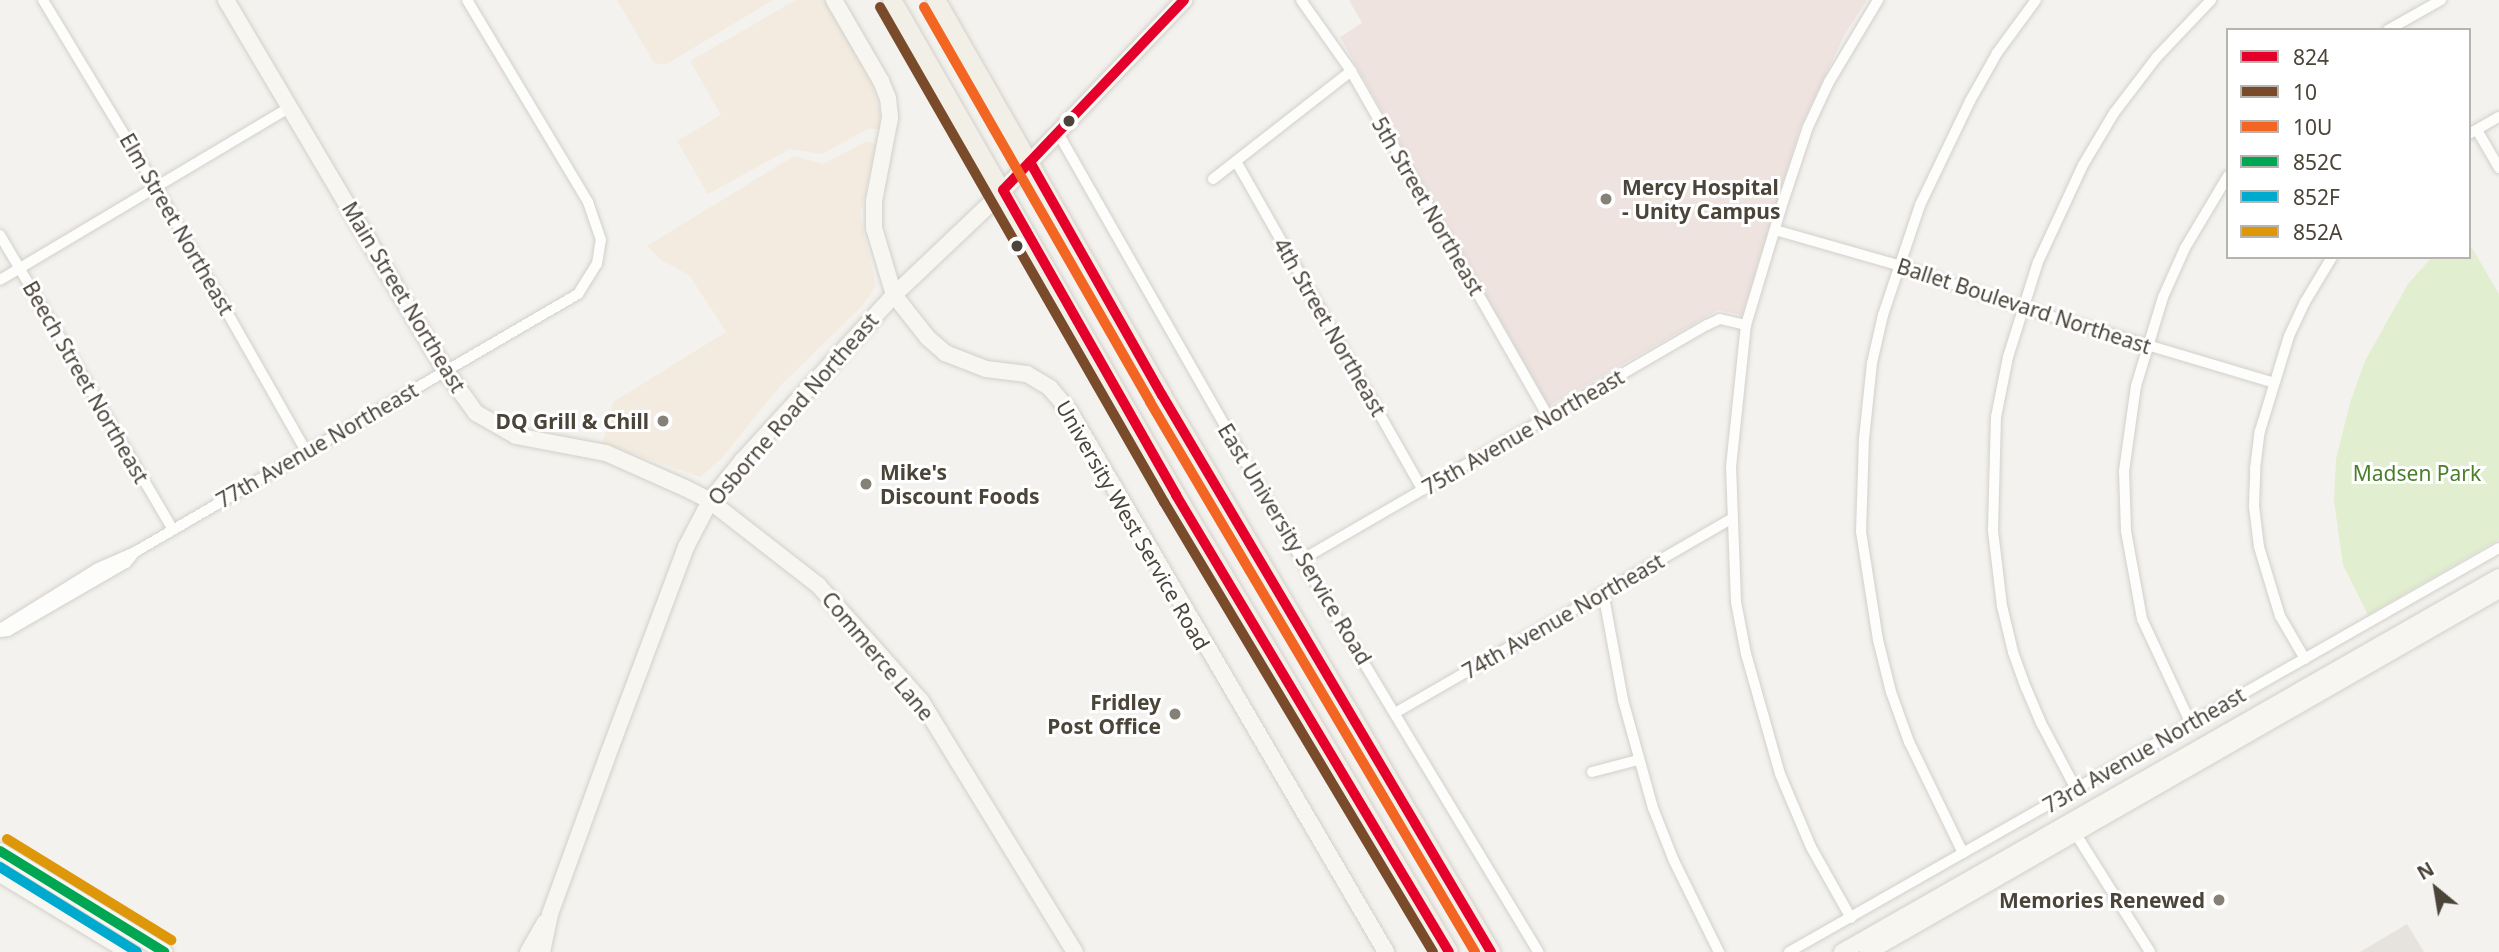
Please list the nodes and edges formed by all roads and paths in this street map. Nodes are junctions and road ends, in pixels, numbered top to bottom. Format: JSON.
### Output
{"nodes":[{"id":1,"x":43,"y":0,"type":"edge"},
{"id":2,"x":226,"y":0,"type":"edge"},
{"id":3,"x":467,"y":0,"type":"edge"},
{"id":4,"x":834,"y":0,"type":"edge"},
{"id":5,"x":892,"y":0,"type":"edge"},
{"id":6,"x":936,"y":0,"type":"edge"},
{"id":7,"x":1184,"y":0,"type":"edge"},
{"id":8,"x":1301,"y":0,"type":"edge"},
{"id":9,"x":1878,"y":0,"type":"edge"},
{"id":10,"x":2036,"y":0,"type":"edge"},
{"id":11,"x":2211,"y":0,"type":"edge"},
{"id":12,"x":2441,"y":0,"type":"edge"},
{"id":13,"x":2392,"y":28,"type":"edge"},
{"id":14,"x":1350,"y":71,"type":"junction"},
{"id":15,"x":290,"y":107,"type":"junction"},
{"id":16,"x":2499,"y":117,"type":"edge"},
{"id":17,"x":2473,"y":132,"type":"edge"},
{"id":18,"x":1058,"y":133,"type":"junction"},
{"id":19,"x":1030,"y":162,"type":"junction"},
{"id":20,"x":1237,"y":163,"type":"junction"},
{"id":21,"x":2499,"y":168,"type":"edge"},
{"id":22,"x":1213,"y":179,"type":"dead end"},
{"id":23,"x":2226,"y":179,"type":"edge"},
{"id":24,"x":156,"y":187,"type":"junction"},
{"id":25,"x":1003,"y":190,"type":"junction"},
{"id":26,"x":1774,"y":230,"type":"junction"},
{"id":27,"x":0,"y":234,"type":"edge"},
{"id":28,"x":2331,"y":259,"type":"edge"},
{"id":29,"x":1898,"y":265,"type":"junction"},
{"id":30,"x":19,"y":268,"type":"junction"},
{"id":31,"x":0,"y":280,"type":"edge"},
{"id":32,"x":894,"y":295,"type":"junction"},
{"id":33,"x":2023,"y":308,"type":"junction"},
{"id":34,"x":1746,"y":325,"type":"junction"},
{"id":35,"x":2148,"y":346,"type":"junction"},
{"id":36,"x":445,"y":370,"type":"junction"},
{"id":37,"x":2274,"y":383,"type":"junction"},
{"id":38,"x":1548,"y":416,"type":"junction"},
{"id":39,"x":306,"y":451,"type":"junction"},
{"id":40,"x":1423,"y":490,"type":"junction"},
{"id":41,"x":710,"y":501,"type":"junction"},
{"id":42,"x":1731,"y":519,"type":"junction"},
{"id":43,"x":172,"y":528,"type":"junction"},
{"id":44,"x":2499,"y":548,"type":"edge"},
{"id":45,"x":1303,"y":559,"type":"junction"},
{"id":46,"x":2499,"y":577,"type":"edge"},
{"id":47,"x":2499,"y":590,"type":"edge"},
{"id":48,"x":1603,"y":593,"type":"junction"},
{"id":49,"x":0,"y":631,"type":"edge"},
{"id":50,"x":2305,"y":659,"type":"junction"},
{"id":51,"x":1395,"y":713,"type":"junction"},
{"id":52,"x":2191,"y":724,"type":"junction"},
{"id":53,"x":1638,"y":760,"type":"junction"},
{"id":54,"x":1592,"y":772,"type":"dead end"},
{"id":55,"x":2076,"y":789,"type":"junction"},
{"id":56,"x":2073,"y":829,"type":"junction"},
{"id":57,"x":1963,"y":853,"type":"junction"},
{"id":58,"x":2,"y":858,"type":"edge"},
{"id":59,"x":0,"y":874,"type":"edge"},
{"id":60,"x":550,"y":914,"type":"junction"},
{"id":61,"x":1851,"y":918,"type":"junction"},
{"id":62,"x":147,"y":947,"type":"edge"},
{"id":63,"x":129,"y":952,"type":"edge"},
{"id":64,"x":164,"y":952,"type":"edge"},
{"id":65,"x":528,"y":952,"type":"edge"},
{"id":66,"x":542,"y":952,"type":"edge"},
{"id":67,"x":1075,"y":952,"type":"edge"},
{"id":68,"x":1386,"y":952,"type":"edge"},
{"id":69,"x":1449,"y":952,"type":"edge"},
{"id":70,"x":1492,"y":952,"type":"edge"},
{"id":71,"x":1538,"y":952,"type":"edge"},
{"id":72,"x":1720,"y":952,"type":"edge"},
{"id":73,"x":1789,"y":952,"type":"edge"},
{"id":74,"x":1843,"y":952,"type":"edge"},
{"id":75,"x":1868,"y":952,"type":"edge"},
{"id":76,"x":2150,"y":952,"type":"edge"}],
"edges":[{"from":1,"to":24,"type":"street","name":"Elm Street Northeast"},
{"from":2,"to":15,"type":"street","name":"Main Street Northeast"},
{"from":3,"to":36,"type":"street","name":"77th Avenue Northeast"},
{"from":4,"to":32,"type":"street","name":"University West Service Road"},
{"from":5,"to":25,"type":"main road"},
{"from":6,"to":19,"type":"main road"},
{"from":7,"to":18,"type":"street","name":"Osborne Road Northeast"},
{"from":8,"to":14,"type":"street","name":"5th Street Northeast"},
{"from":9,"to":26,"type":"street"},
{"from":10,"to":29,"type":"street"},
{"from":11,"to":33,"type":"street"},
{"from":12,"to":13,"type":"street"},
{"from":14,"to":20,"type":"street"},
{"from":14,"to":38,"type":"street","name":"5th Street Northeast"},
{"from":15,"to":24,"type":"street"},
{"from":15,"to":36,"type":"street","name":"Main Street Northeast"},
{"from":16,"to":17,"type":"street"},
{"from":17,"to":21,"type":"street"},
{"from":18,"to":19,"type":"street","name":"Osborne Road Northeast"},
{"from":18,"to":45,"type":"street","name":"East University Service Road"},
{"from":19,"to":25,"type":"street","name":"Osborne Road Northeast"},
{"from":19,"to":70,"type":"main road"},
{"from":20,"to":22,"type":"street"},
{"from":20,"to":40,"type":"street","name":"4th Street Northeast"},
{"from":23,"to":35,"type":"street"},
{"from":24,"to":30,"type":"street"},
{"from":24,"to":39,"type":"street","name":"Elm Street Northeast"},
{"from":25,"to":32,"type":"street","name":"Osborne Road Northeast"},
{"from":25,"to":69,"type":"main road"},
{"from":26,"to":29,"type":"street","name":"Ballet Boulevard Northeast"},
{"from":26,"to":34,"type":"street"},
{"from":27,"to":30,"type":"street","name":"Beech Street Northeast"},
{"from":28,"to":37,"type":"street"},
{"from":29,"to":33,"type":"street","name":"Ballet Boulevard Northeast"},
{"from":29,"to":57,"type":"street"},
{"from":30,"to":31,"type":"street"},
{"from":30,"to":43,"type":"street","name":"Beech Street Northeast"},
{"from":32,"to":41,"type":"street","name":"Osborne Road Northeast"},
{"from":32,"to":68,"type":"street","name":"University West Service Road"},
{"from":33,"to":35,"type":"street","name":"Ballet Boulevard Northeast"},
{"from":33,"to":55,"type":"street"},
{"from":34,"to":38,"type":"street","name":"75th Avenue Northeast"},
{"from":34,"to":42,"type":"street"},
{"from":35,"to":37,"type":"street","name":"Ballet Boulevard Northeast"},
{"from":35,"to":52,"type":"street"},
{"from":36,"to":39,"type":"street","name":"77th Avenue Northeast"},
{"from":36,"to":41,"type":"street","name":"Main Street Northeast"},
{"from":37,"to":50,"type":"street"},
{"from":38,"to":40,"type":"street","name":"75th Avenue Northeast"},
{"from":39,"to":43,"type":"street","name":"77th Avenue Northeast"},
{"from":40,"to":45,"type":"street","name":"75th Avenue Northeast"},
{"from":41,"to":60,"type":"street","name":"Osborne Road Northeast"},
{"from":41,"to":67,"type":"street","name":"Commerce Lane"},
{"from":42,"to":48,"type":"street","name":"74th Avenue Northeast"},
{"from":42,"to":61,"type":"street"},
{"from":43,"to":49,"type":"street","name":"77th Avenue Northeast"},
{"from":44,"to":50,"type":"street","name":"73rd Avenue Northeast"},
{"from":45,"to":51,"type":"street","name":"East University Service Road"},
{"from":46,"to":56,"type":"street","name":"73rd Avenue Northeast"},
{"from":47,"to":56,"type":"street","name":"73rd Avenue Northeast"},
{"from":48,"to":51,"type":"street","name":"74th Avenue Northeast"},
{"from":48,"to":53,"type":"street"},
{"from":50,"to":52,"type":"street","name":"73rd Avenue Northeast"},
{"from":51,"to":71,"type":"street","name":"East University Service Road"},
{"from":52,"to":55,"type":"street","name":"73rd Avenue Northeast"},
{"from":53,"to":54,"type":"street"},
{"from":53,"to":72,"type":"street"},
{"from":55,"to":57,"type":"street","name":"73rd Avenue Northeast"},
{"from":56,"to":74,"type":"street","name":"73rd Avenue Northeast"},
{"from":56,"to":75,"type":"street","name":"73rd Avenue Northeast"},
{"from":56,"to":76,"type":"street"},
{"from":57,"to":61,"type":"street","name":"73rd Avenue Northeast"},
{"from":58,"to":62,"type":"street"},
{"from":59,"to":63,"type":"street"},
{"from":60,"to":65,"type":"street","name":"Osborne Road Northeast"},
{"from":60,"to":66,"type":"street","name":"Osborne Road Northeast"},
{"from":61,"to":73,"type":"street","name":"73rd Avenue Northeast"},
{"from":62,"to":64,"type":"street"}]}
